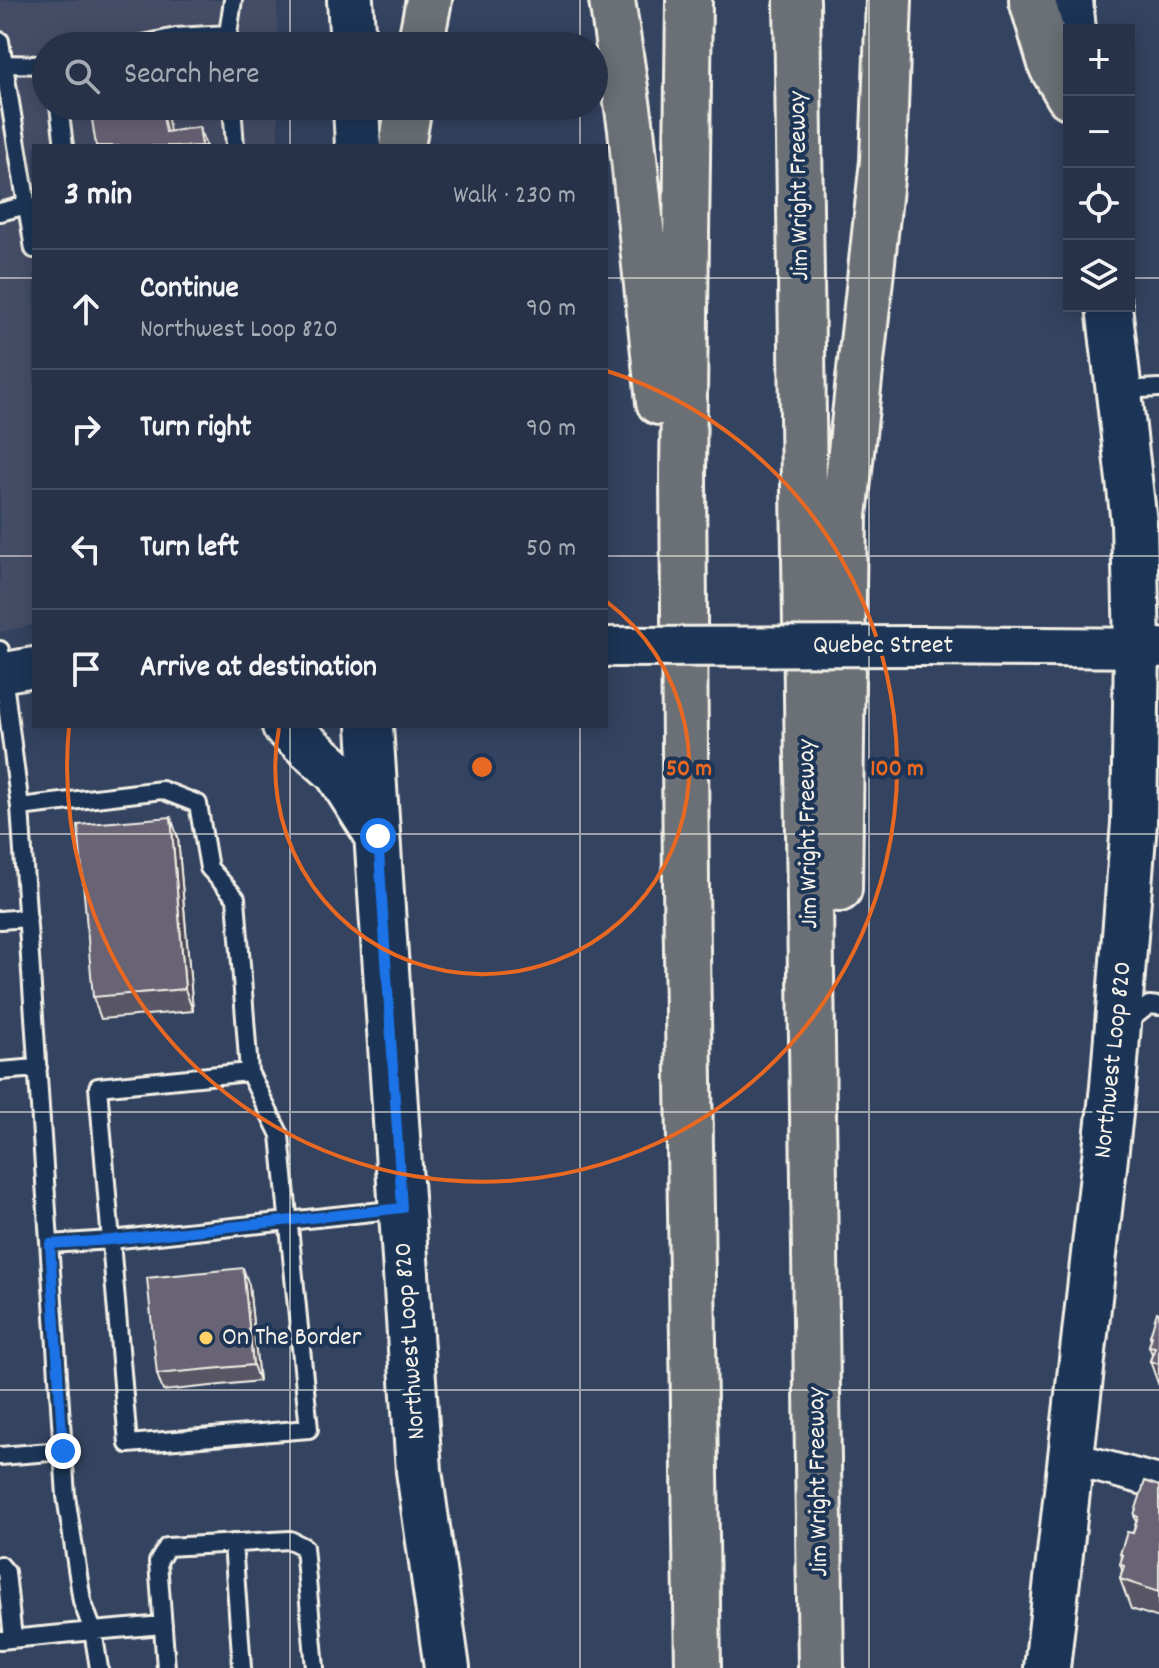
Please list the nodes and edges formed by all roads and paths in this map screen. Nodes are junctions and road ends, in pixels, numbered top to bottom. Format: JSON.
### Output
{"nodes":[{"id":1,"x":233,"y":0,"type":"edge"},
{"id":2,"x":350,"y":0,"type":"edge"},
{"id":3,"x":429,"y":0,"type":"edge"},
{"id":4,"x":612,"y":0,"type":"edge"},
{"id":5,"x":689,"y":0,"type":"edge"},
{"id":6,"x":797,"y":0,"type":"edge"},
{"id":7,"x":889,"y":0,"type":"edge"},
{"id":8,"x":1032,"y":0,"type":"edge"},
{"id":9,"x":1070,"y":0,"type":"edge"},
{"id":10,"x":1072,"y":24,"type":"edge"},
{"id":11,"x":229,"y":32,"type":"edge"},
{"id":12,"x":352,"y":32,"type":"edge"},
{"id":13,"x":423,"y":32,"type":"edge"},
{"id":14,"x":0,"y":41,"type":"edge"},
{"id":15,"x":5,"y":64,"type":"junction"},
{"id":16,"x":32,"y":65,"type":"edge"},
{"id":17,"x":1063,"y":86,"type":"edge"},
{"id":18,"x":61,"y":120,"type":"edge"},
{"id":19,"x":233,"y":120,"type":"edge"},
{"id":20,"x":357,"y":120,"type":"edge"},
{"id":21,"x":407,"y":120,"type":"edge"},
{"id":22,"x":64,"y":144,"type":"edge"},
{"id":23,"x":235,"y":144,"type":"edge"},
{"id":24,"x":358,"y":144,"type":"edge"},
{"id":25,"x":402,"y":144,"type":"edge"},
{"id":26,"x":27,"y":205,"type":"junction"},
{"id":27,"x":0,"y":212,"type":"edge"},
{"id":28,"x":32,"y":236,"type":"edge"},
{"id":29,"x":1111,"y":312,"type":"edge"},
{"id":30,"x":1140,"y":389,"type":"edge"},
{"id":31,"x":683,"y":475,"type":"junction"},
{"id":32,"x":1147,"y":537,"type":"edge"},
{"id":33,"x":608,"y":647,"type":"edge"},
{"id":34,"x":1148,"y":648,"type":"edge"},
{"id":35,"x":9,"y":666,"type":"edge"},
{"id":36,"x":287,"y":728,"type":"edge"},
{"id":37,"x":370,"y":728,"type":"edge"},
{"id":38,"x":1159,"y":781,"type":"edge"},
{"id":39,"x":20,"y":807,"type":"junction"},
{"id":40,"x":1134,"y":823,"type":"junction"},
{"id":41,"x":378,"y":836,"type":"junction"},
{"id":42,"x":28,"y":918,"type":"junction"},
{"id":43,"x":0,"y":920,"type":"edge"},
{"id":44,"x":1159,"y":1006,"type":"edge"},
{"id":45,"x":1118,"y":1030,"type":"junction"},
{"id":46,"x":38,"y":1068,"type":"junction"},
{"id":47,"x":0,"y":1071,"type":"edge"},
{"id":48,"x":249,"y":1072,"type":"junction"},
{"id":49,"x":814,"y":1170,"type":"junction"},
{"id":50,"x":402,"y":1208,"type":"junction"},
{"id":51,"x":289,"y":1220,"type":"junction"},
{"id":52,"x":111,"y":1240,"type":"junction"},
{"id":53,"x":50,"y":1244,"type":"junction"},
{"id":54,"x":63,"y":1451,"type":"junction"},
{"id":55,"x":0,"y":1456,"type":"edge"},
{"id":56,"x":1070,"y":1458,"type":"junction"},
{"id":57,"x":1159,"y":1482,"type":"edge"},
{"id":58,"x":233,"y":1543,"type":"junction"},
{"id":59,"x":0,"y":1565,"type":"edge"},
{"id":60,"x":163,"y":1625,"type":"junction"},
{"id":61,"x":93,"y":1631,"type":"junction"},
{"id":62,"x":7,"y":1639,"type":"edge"},
{"id":63,"x":99,"y":1668,"type":"edge"},
{"id":64,"x":166,"y":1668,"type":"edge"},
{"id":65,"x":242,"y":1668,"type":"edge"},
{"id":66,"x":315,"y":1668,"type":"edge"},
{"id":67,"x":447,"y":1668,"type":"edge"},
{"id":68,"x":698,"y":1668,"type":"edge"},
{"id":69,"x":821,"y":1668,"type":"edge"},
{"id":70,"x":1047,"y":1668,"type":"edge"}],
"edges":[{"from":1,"to":11,"type":"lane"},
{"from":2,"to":12,"type":"main road"},
{"from":3,"to":13,"type":"highway"},
{"from":4,"to":31,"type":"highway"},
{"from":5,"to":31,"type":"highway"},
{"from":6,"to":49,"type":"highway","name":"Jim Wright Freeway"},
{"from":7,"to":49,"type":"highway"},
{"from":8,"to":17,"type":"highway"},
{"from":9,"to":10,"type":"main road"},
{"from":14,"to":15,"type":"lane"},
{"from":15,"to":16,"type":"lane"},
{"from":15,"to":26,"type":"lane"},
{"from":18,"to":22,"type":"lane"},
{"from":19,"to":23,"type":"lane"},
{"from":20,"to":24,"type":"main road"},
{"from":21,"to":25,"type":"highway"},
{"from":26,"to":27,"type":"lane"},
{"from":26,"to":28,"type":"lane"},
{"from":29,"to":30,"type":"main road","name":"Northwest Loop 820"},
{"from":30,"to":32,"type":"main road","name":"Northwest Loop 820"},
{"from":31,"to":68,"type":"highway"},
{"from":32,"to":34,"type":"main road","name":"Northwest Loop 820"},
{"from":33,"to":34,"type":"street","name":"Quebec Street","bridge":true},
{"from":34,"to":40,"type":"main road","name":"Northwest Loop 820"},
{"from":35,"to":39,"type":"lane"},
{"from":36,"to":41,"type":"main road"},
{"from":37,"to":41,"type":"main road","name":"Northwest Loop 820"},
{"from":38,"to":40,"type":"main road"},
{"from":39,"to":42,"type":"lane"},
{"from":39,"to":48,"type":"lane"},
{"from":40,"to":45,"type":"main road","name":"Northwest Loop 820"},
{"from":41,"to":50,"type":"main road","name":"Northwest Loop 820"},
{"from":42,"to":43,"type":"lane"},
{"from":42,"to":46,"type":"lane"},
{"from":44,"to":45,"type":"lane"},
{"from":45,"to":56,"type":"main road","name":"Northwest Loop 820"},
{"from":46,"to":47,"type":"lane"},
{"from":46,"to":53,"type":"lane"},
{"from":48,"to":51,"type":"lane"},
{"from":48,"to":52,"type":"lane"},
{"from":49,"to":69,"type":"highway","name":"Jim Wright Freeway"},
{"from":50,"to":51,"type":"lane"},
{"from":50,"to":67,"type":"main road","name":"Northwest Loop 820"},
{"from":51,"to":52,"type":"lane"},
{"from":51,"to":52,"type":"lane"},
{"from":52,"to":53,"type":"lane"},
{"from":53,"to":54,"type":"lane"},
{"from":54,"to":55,"type":"lane"},
{"from":54,"to":61,"type":"lane"},
{"from":56,"to":57,"type":"street"},
{"from":56,"to":70,"type":"main road","name":"Northwest Loop 820"},
{"from":58,"to":60,"type":"lane"},
{"from":58,"to":65,"type":"lane"},
{"from":58,"to":66,"type":"lane"},
{"from":59,"to":62,"type":"lane"},
{"from":60,"to":61,"type":"lane"},
{"from":60,"to":64,"type":"lane"},
{"from":61,"to":62,"type":"lane"},
{"from":61,"to":63,"type":"lane"}]}
